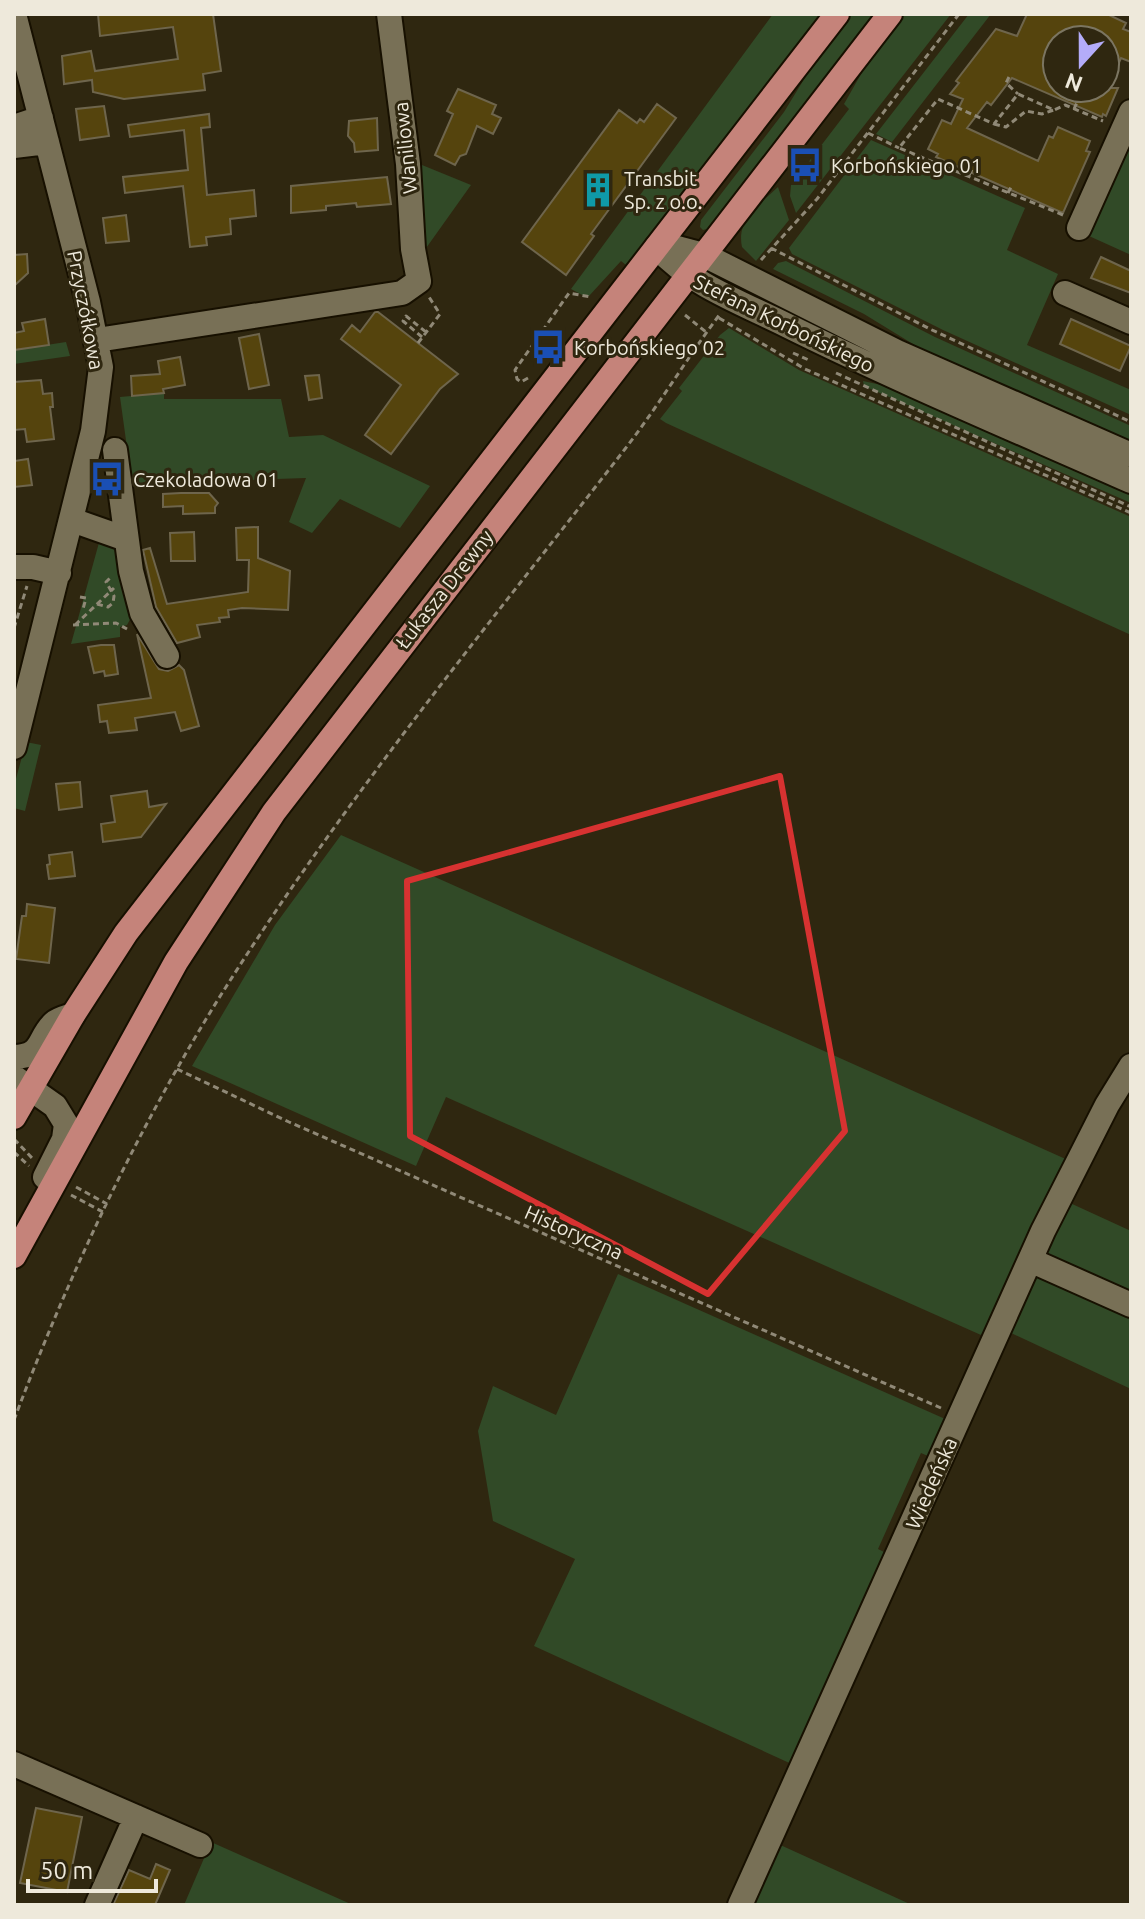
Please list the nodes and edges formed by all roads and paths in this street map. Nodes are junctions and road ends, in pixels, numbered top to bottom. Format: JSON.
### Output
{"nodes":[{"id":1,"x":14,"y":14,"type":"edge"},
{"id":2,"x":389,"y":14,"type":"edge"},
{"id":3,"x":837,"y":14,"type":"edge"},
{"id":4,"x":890,"y":14,"type":"edge"},
{"id":5,"x":959,"y":14,"type":"edge"},
{"id":6,"x":1009,"y":77,"type":"dead end"},
{"id":7,"x":1018,"y":94,"type":"junction"},
{"id":8,"x":1076,"y":104,"type":"edge"},
{"id":9,"x":1074,"y":109,"type":"junction"},
{"id":10,"x":1054,"y":110,"type":"junction"},
{"id":11,"x":1131,"y":112,"type":"edge"},
{"id":12,"x":1093,"y":117,"type":"dead end"},
{"id":13,"x":994,"y":124,"type":"junction"},
{"id":14,"x":14,"y":127,"type":"edge"},
{"id":15,"x":44,"y":130,"type":"junction"},
{"id":16,"x":868,"y":133,"type":"junction"},
{"id":17,"x":14,"y":146,"type":"edge"},
{"id":18,"x":899,"y":148,"type":"junction"},
{"id":19,"x":973,"y":168,"type":"dead end"},
{"id":20,"x":969,"y":175,"type":"junction"},
{"id":21,"x":1012,"y":185,"type":"dead end"},
{"id":22,"x":1008,"y":193,"type":"junction"},
{"id":23,"x":1032,"y":194,"type":"dead end"},
{"id":24,"x":1029,"y":200,"type":"junction"},
{"id":25,"x":1077,"y":224,"type":"joint"},
{"id":26,"x":657,"y":247,"type":"junction"},
{"id":27,"x":770,"y":248,"type":"junction"},
{"id":28,"x":704,"y":255,"type":"junction"},
{"id":29,"x":759,"y":263,"type":"dead end"},
{"id":30,"x":688,"y":275,"type":"junction"},
{"id":31,"x":419,"y":291,"type":"junction"},
{"id":32,"x":1065,"y":293,"type":"dead end"},
{"id":33,"x":594,"y":296,"type":"dead end"},
{"id":34,"x":727,"y":306,"type":"dead end"},
{"id":35,"x":681,"y":312,"type":"dead end"},
{"id":36,"x":718,"y":317,"type":"junction"},
{"id":37,"x":1131,"y":322,"type":"edge"},
{"id":38,"x":426,"y":332,"type":"junction"},
{"id":39,"x":706,"y":332,"type":"junction"},
{"id":40,"x":422,"y":337,"type":"junction"},
{"id":41,"x":97,"y":340,"type":"junction"},
{"id":42,"x":418,"y":343,"type":"dead end"},
{"id":43,"x":528,"y":378,"type":"dead end"},
{"id":44,"x":1131,"y":422,"type":"edge"},
{"id":45,"x":115,"y":450,"type":"dead end"},
{"id":46,"x":1131,"y":455,"type":"edge"},
{"id":47,"x":1131,"y":481,"type":"edge"},
{"id":48,"x":1131,"y":513,"type":"edge"},
{"id":49,"x":72,"y":520,"type":"junction"},
{"id":50,"x":126,"y":539,"type":"junction"},
{"id":51,"x":14,"y":567,"type":"edge"},
{"id":52,"x":59,"y":573,"type":"junction"},
{"id":53,"x":80,"y":597,"type":"dead end"},
{"id":54,"x":97,"y":604,"type":"junction"},
{"id":55,"x":83,"y":609,"type":"dead end"},
{"id":56,"x":131,"y":630,"type":"dead end"},
{"id":57,"x":167,"y":656,"type":"dead end"},
{"id":58,"x":15,"y":735,"type":"edge"},
{"id":59,"x":73,"y":1015,"type":"junction"},
{"id":60,"x":14,"y":1057,"type":"edge"},
{"id":61,"x":1131,"y":1066,"type":"edge"},
{"id":62,"x":177,"y":1069,"type":"junction"},
{"id":63,"x":19,"y":1097,"type":"edge"},
{"id":64,"x":74,"y":1132,"type":"junction"},
{"id":65,"x":14,"y":1139,"type":"edge"},
{"id":66,"x":38,"y":1165,"type":"dead end"},
{"id":67,"x":67,"y":1182,"type":"dead end"},
{"id":68,"x":107,"y":1204,"type":"junction"},
{"id":69,"x":14,"y":1236,"type":"edge"},
{"id":70,"x":14,"y":1256,"type":"edge"},
{"id":71,"x":1030,"y":1260,"type":"junction"},
{"id":72,"x":1131,"y":1305,"type":"edge"},
{"id":73,"x":961,"y":1416,"type":"junction"},
{"id":74,"x":14,"y":1420,"type":"edge"},
{"id":75,"x":14,"y":1764,"type":"edge"},
{"id":76,"x":136,"y":1817,"type":"junction"},
{"id":77,"x":200,"y":1845,"type":"dead end"},
{"id":78,"x":97,"y":1905,"type":"edge"},
{"id":79,"x":740,"y":1905,"type":"edge"}],
"edges":[{"from":1,"to":15,"type":"street","name":"Przyczółkowa"},
{"from":2,"to":31,"type":"street","name":"Waniliowa"},
{"from":3,"to":26,"type":"main road","name":"Łukasza Drewny"},
{"from":4,"to":28,"type":"main road","name":"Łukasza Drewny"},
{"from":5,"to":16,"type":"path"},
{"from":6,"to":7,"type":"path"},
{"from":7,"to":10,"type":"path"},
{"from":7,"to":13,"type":"path"},
{"from":8,"to":9,"type":"path"},
{"from":9,"to":10,"type":"path"},
{"from":9,"to":12,"type":"path"},
{"from":10,"to":13,"type":"path"},
{"from":11,"to":25,"type":"street"},
{"from":13,"to":18,"type":"path"},
{"from":14,"to":15,"type":"street"},
{"from":15,"to":17,"type":"street"},
{"from":15,"to":41,"type":"street","name":"Przyczółkowa"},
{"from":16,"to":18,"type":"path"},
{"from":16,"to":27,"type":"path"},
{"from":18,"to":20,"type":"path"},
{"from":19,"to":20,"type":"path"},
{"from":20,"to":22,"type":"path"},
{"from":21,"to":22,"type":"path"},
{"from":22,"to":24,"type":"path"},
{"from":23,"to":24,"type":"path"},
{"from":24,"to":25,"type":"path"},
{"from":26,"to":28,"type":"street","name":"Stefana Korbońskiego"},
{"from":26,"to":30,"type":"street","name":"Stefana Korbońskiego"},
{"from":26,"to":59,"type":"main road","name":"Łukasza Drewny"},
{"from":27,"to":29,"type":"path"},
{"from":27,"to":44,"type":"path"},
{"from":28,"to":30,"type":"main road","name":"Łukasza Drewny"},
{"from":28,"to":46,"type":"street","name":"Stefana Korbońskiego"},
{"from":30,"to":47,"type":"street","name":"Stefana Korbońskiego"},
{"from":30,"to":64,"type":"main road","name":"Łukasza Drewny"},
{"from":31,"to":38,"type":"path"},
{"from":31,"to":41,"type":"street"},
{"from":32,"to":37,"type":"street"},
{"from":33,"to":43,"type":"path"},
{"from":34,"to":36,"type":"path"},
{"from":35,"to":39,"type":"path"},
{"from":36,"to":39,"type":"path"},
{"from":36,"to":48,"type":"path"},
{"from":38,"to":40,"type":"path"},
{"from":38,"to":40,"type":"path"},
{"from":39,"to":62,"type":"path"},
{"from":40,"to":42,"type":"path"},
{"from":41,"to":49,"type":"street","name":"Przyczółkowa"},
{"from":45,"to":50,"type":"street"},
{"from":49,"to":50,"type":"street"},
{"from":49,"to":52,"type":"street","name":"Przyczółkowa"},
{"from":50,"to":57,"type":"street"},
{"from":51,"to":52,"type":"street"},
{"from":52,"to":58,"type":"street","name":"Przyczółkowa"},
{"from":53,"to":55,"type":"path"},
{"from":54,"to":54,"type":"path"},
{"from":54,"to":56,"type":"path"},
{"from":59,"to":60,"type":"street"},
{"from":59,"to":63,"type":"main road","name":"Łukasza Drewny"},
{"from":61,"to":71,"type":"street","name":"Wiedeńska"},
{"from":62,"to":68,"type":"path"},
{"from":62,"to":73,"type":"path","name":"Historyczna"},
{"from":63,"to":64,"type":"street"},
{"from":64,"to":69,"type":"street"},
{"from":64,"to":70,"type":"main road","name":"Łukasza Drewny"},
{"from":65,"to":66,"type":"path"},
{"from":67,"to":68,"type":"path"},
{"from":68,"to":74,"type":"path"},
{"from":71,"to":72,"type":"street"},
{"from":71,"to":73,"type":"street","name":"Wiedeńska"},
{"from":73,"to":79,"type":"street","name":"Wiedeńska"},
{"from":75,"to":76,"type":"street"},
{"from":76,"to":77,"type":"street"},
{"from":76,"to":78,"type":"street"}]}
